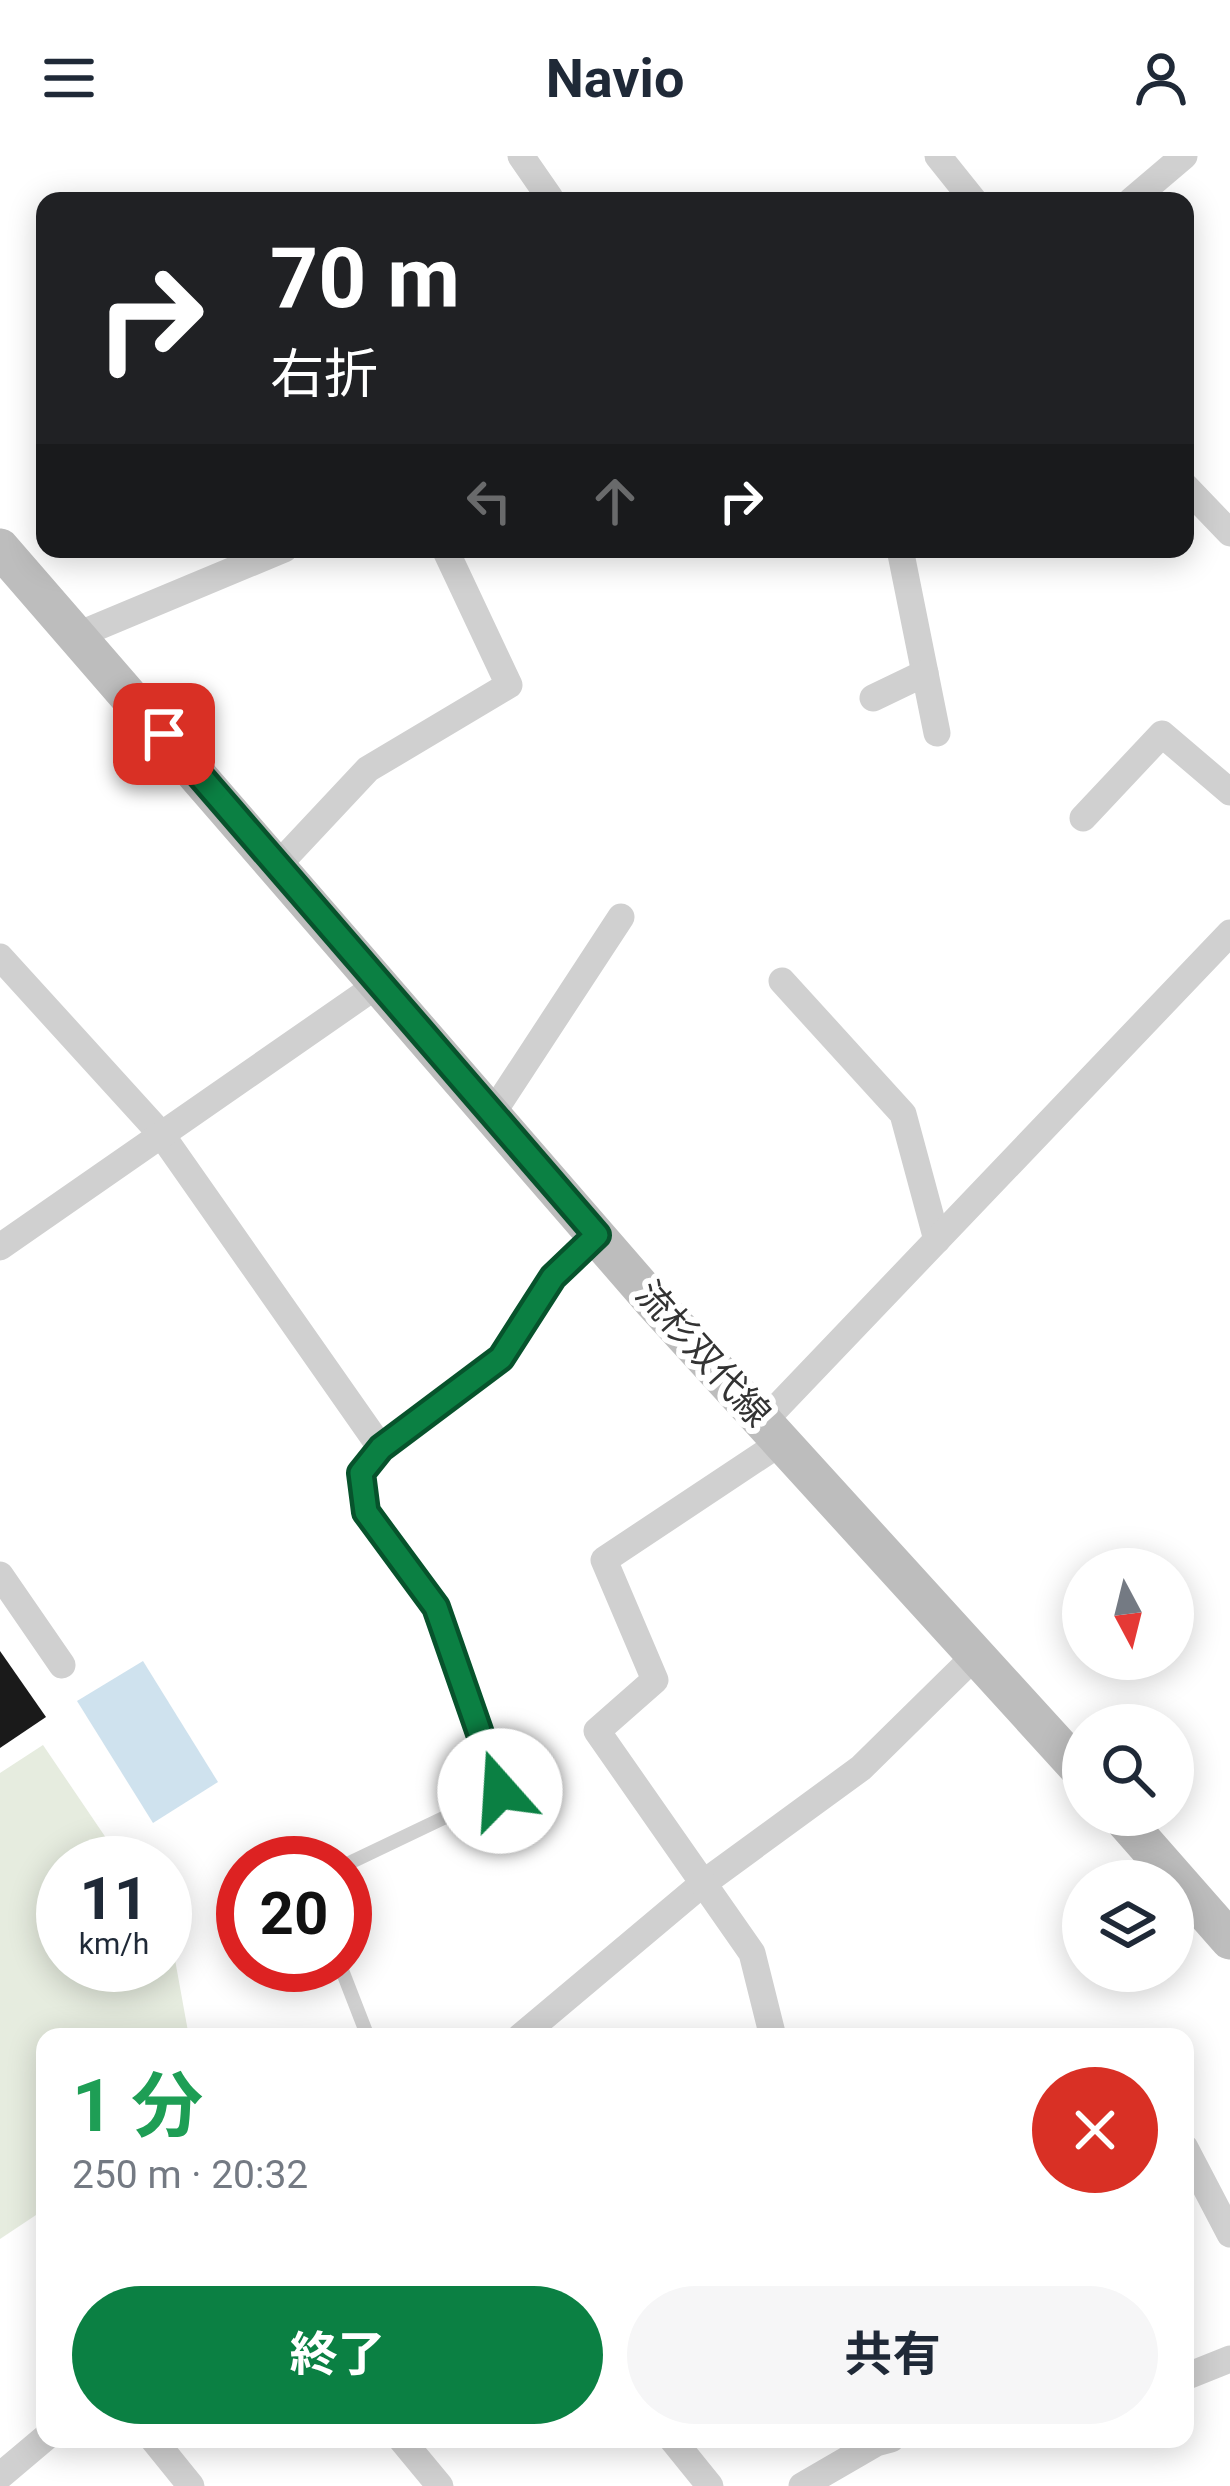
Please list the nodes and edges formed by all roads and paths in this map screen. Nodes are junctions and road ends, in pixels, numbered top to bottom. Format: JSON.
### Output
{"nodes":[{"id":1,"x":521,"y":156,"type":"edge"},
{"id":2,"x":938,"y":156,"type":"edge"},
{"id":3,"x":1184,"y":156,"type":"edge"},
{"id":4,"x":546,"y":192,"type":"edge"},
{"id":5,"x":967,"y":192,"type":"edge"},
{"id":6,"x":1142,"y":192,"type":"edge"},
{"id":7,"x":1194,"y":495,"type":"edge"},
{"id":8,"x":1230,"y":533,"type":"edge"},
{"id":9,"x":0,"y":548,"type":"edge"},
{"id":10,"x":262,"y":558,"type":"edge"},
{"id":11,"x":449,"y":558,"type":"edge"},
{"id":12,"x":902,"y":558,"type":"edge"},
{"id":13,"x":78,"y":635,"type":"junction"},
{"id":14,"x":925,"y":674,"type":"junction"},
{"id":15,"x":873,"y":698,"type":"dead end"},
{"id":16,"x":937,"y":733,"type":"dead end"},
{"id":17,"x":1230,"y":792,"type":"edge"},
{"id":18,"x":1083,"y":818,"type":"dead end"},
{"id":19,"x":278,"y":865,"type":"junction"},
{"id":20,"x":621,"y":917,"type":"dead end"},
{"id":21,"x":1230,"y":933,"type":"edge"},
{"id":22,"x":0,"y":957,"type":"edge"},
{"id":23,"x":782,"y":981,"type":"dead end"},
{"id":24,"x":380,"y":982,"type":"junction"},
{"id":25,"x":492,"y":1114,"type":"junction"},
{"id":26,"x":161,"y":1135,"type":"junction"},
{"id":27,"x":597,"y":1235,"type":"junction"},
{"id":28,"x":937,"y":1240,"type":"junction"},
{"id":29,"x":0,"y":1247,"type":"edge"},
{"id":30,"x":773,"y":1431,"type":"junction"},
{"id":31,"x":381,"y":1448,"type":"junction"},
{"id":32,"x":0,"y":1575,"type":"edge"},
{"id":33,"x":977,"y":1654,"type":"junction"},
{"id":34,"x":62,"y":1666,"type":"dead end"},
{"id":35,"x":1062,"y":1749,"type":"edge"},
{"id":36,"x":1138,"y":1836,"type":"edge"},
{"id":37,"x":372,"y":1852,"type":"edge"},
{"id":38,"x":701,"y":1885,"type":"junction"},
{"id":39,"x":1230,"y":1940,"type":"edge"},
{"id":40,"x":350,"y":1992,"type":"edge"},
{"id":41,"x":364,"y":2028,"type":"edge"},
{"id":42,"x":531,"y":2028,"type":"edge"},
{"id":43,"x":771,"y":2028,"type":"edge"},
{"id":44,"x":1194,"y":2165,"type":"edge"},
{"id":45,"x":1230,"y":2234,"type":"edge"},
{"id":46,"x":1230,"y":2359,"type":"edge"},
{"id":47,"x":1194,"y":2373,"type":"edge"},
{"id":48,"x":36,"y":2446,"type":"edge"},
{"id":49,"x":159,"y":2448,"type":"edge"},
{"id":50,"x":408,"y":2448,"type":"edge"},
{"id":51,"x":679,"y":2448,"type":"edge"},
{"id":52,"x":867,"y":2448,"type":"edge"},
{"id":53,"x":0,"y":2476,"type":"edge"},
{"id":54,"x":190,"y":2486,"type":"edge"},
{"id":55,"x":440,"y":2486,"type":"edge"},
{"id":56,"x":710,"y":2486,"type":"edge"},
{"id":57,"x":802,"y":2486,"type":"edge"}],
"edges":[{"from":1,"to":4,"type":"street"},
{"from":2,"to":5,"type":"street"},
{"from":3,"to":6,"type":"street"},
{"from":7,"to":8,"type":"street"},
{"from":9,"to":13,"type":"main road","name":"流杉双代線"},
{"from":10,"to":13,"type":"street"},
{"from":11,"to":19,"type":"street"},
{"from":12,"to":14,"type":"street"},
{"from":13,"to":19,"type":"main road","name":"流杉双代線"},
{"from":14,"to":15,"type":"street"},
{"from":14,"to":16,"type":"street"},
{"from":17,"to":18,"type":"street"},
{"from":19,"to":24,"type":"main road","name":"流杉双代線"},
{"from":20,"to":25,"type":"street"},
{"from":21,"to":28,"type":"street"},
{"from":22,"to":26,"type":"street"},
{"from":23,"to":28,"type":"street"},
{"from":24,"to":25,"type":"main road","name":"流杉双代線"},
{"from":24,"to":26,"type":"street"},
{"from":25,"to":27,"type":"main road","name":"流杉双代線"},
{"from":26,"to":29,"type":"street"},
{"from":26,"to":31,"type":"street"},
{"from":27,"to":30,"type":"main road","name":"流杉双代線"},
{"from":27,"to":31,"type":"street"},
{"from":28,"to":30,"type":"street"},
{"from":30,"to":33,"type":"main road","name":"流杉双代線"},
{"from":30,"to":38,"type":"street"},
{"from":31,"to":37,"type":"lane"},
{"from":32,"to":34,"type":"street"},
{"from":33,"to":35,"type":"main road","name":"流杉双代線"},
{"from":33,"to":38,"type":"street"},
{"from":36,"to":39,"type":"main road"},
{"from":38,"to":42,"type":"street"},
{"from":38,"to":43,"type":"street"},
{"from":40,"to":41,"type":"lane"},
{"from":44,"to":45,"type":"street"},
{"from":46,"to":47,"type":"street"},
{"from":48,"to":53,"type":"street"},
{"from":49,"to":54,"type":"street"},
{"from":50,"to":55,"type":"street"},
{"from":51,"to":56,"type":"street"},
{"from":52,"to":57,"type":"street"}]}
